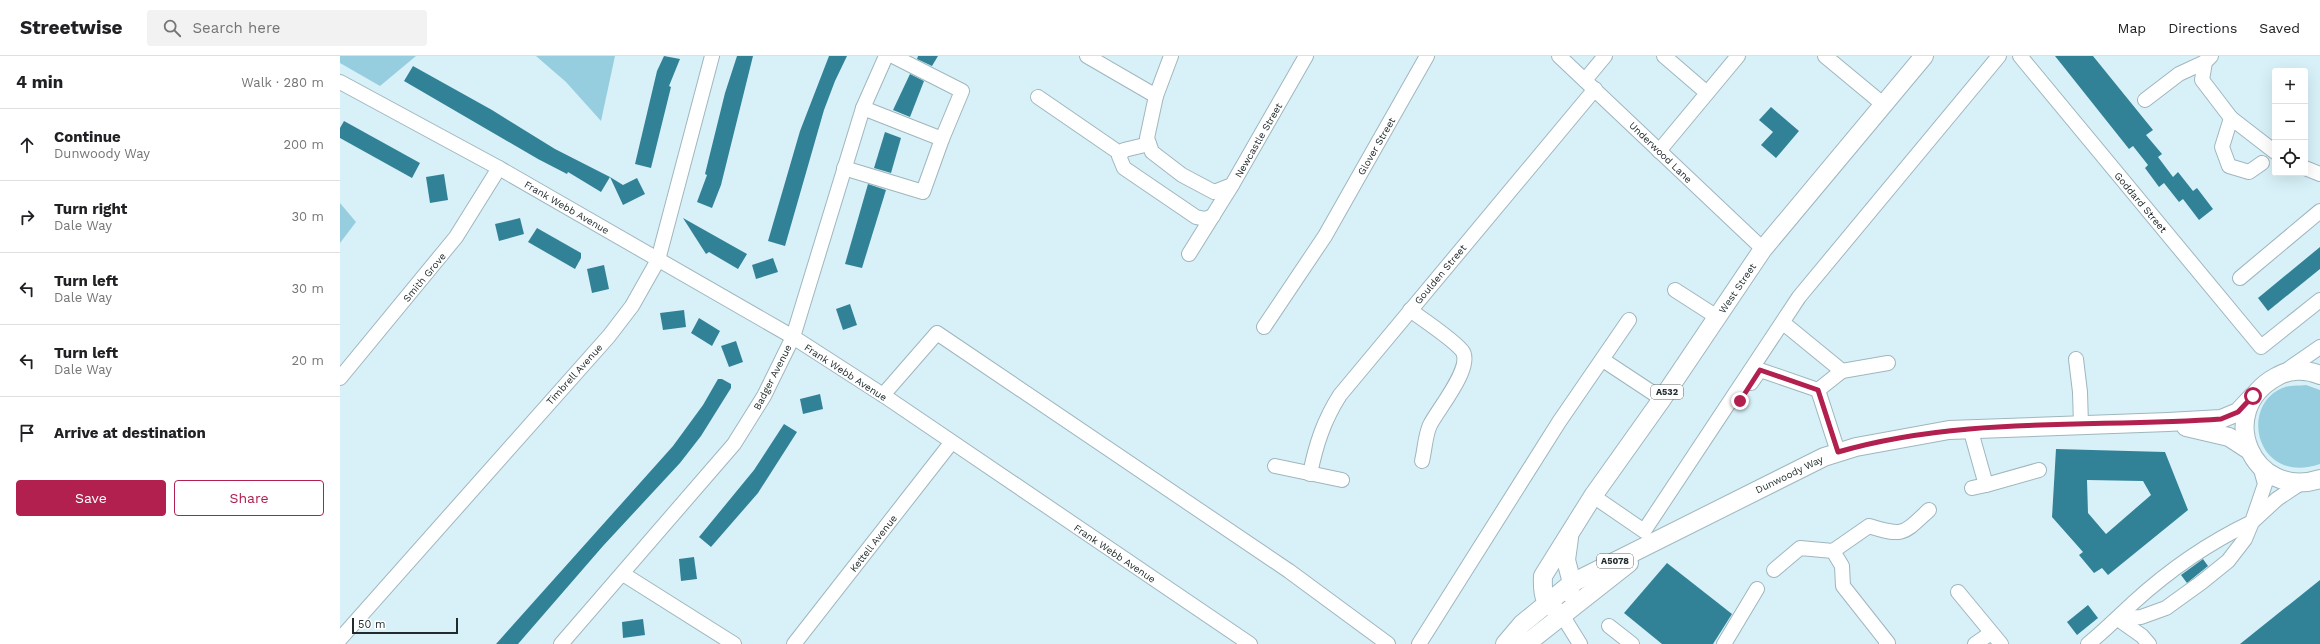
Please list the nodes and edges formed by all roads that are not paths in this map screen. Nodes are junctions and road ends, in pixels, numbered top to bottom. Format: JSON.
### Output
{"nodes":[{"id":1,"x":712,"y":56,"type":"edge"},
{"id":2,"x":886,"y":56,"type":"edge"},
{"id":3,"x":893,"y":56,"type":"edge"},
{"id":4,"x":1087,"y":56,"type":"edge"},
{"id":5,"x":1171,"y":56,"type":"edge"},
{"id":6,"x":1306,"y":56,"type":"edge"},
{"id":7,"x":1427,"y":56,"type":"edge"},
{"id":8,"x":1559,"y":56,"type":"edge"},
{"id":9,"x":1605,"y":56,"type":"edge"},
{"id":10,"x":1664,"y":56,"type":"edge"},
{"id":11,"x":1738,"y":56,"type":"edge"},
{"id":12,"x":1825,"y":56,"type":"edge"},
{"id":13,"x":1923,"y":56,"type":"edge"},
{"id":14,"x":1999,"y":56,"type":"edge"},
{"id":15,"x":2020,"y":56,"type":"edge"},
{"id":16,"x":2208,"y":59,"type":"edge"},
{"id":17,"x":340,"y":82,"type":"edge"},
{"id":18,"x":1590,"y":84,"type":"junction"},
{"id":19,"x":1707,"y":93,"type":"junction"},
{"id":20,"x":1156,"y":96,"type":"junction"},
{"id":21,"x":1038,"y":97,"type":"dead end"},
{"id":22,"x":2145,"y":100,"type":"dead end"},
{"id":23,"x":1884,"y":105,"type":"junction"},
{"id":24,"x":863,"y":108,"type":"junction"},
{"id":25,"x":2231,"y":118,"type":"junction"},
{"id":26,"x":942,"y":139,"type":"junction"},
{"id":27,"x":1151,"y":148,"type":"junction"},
{"id":28,"x":2272,"y":150,"type":"edge"},
{"id":29,"x":1659,"y":151,"type":"junction"},
{"id":30,"x":1121,"y":154,"type":"junction"},
{"id":31,"x":2262,"y":163,"type":"dead end"},
{"id":32,"x":499,"y":168,"type":"junction"},
{"id":33,"x":844,"y":168,"type":"junction"},
{"id":34,"x":2308,"y":169,"type":"edge"},
{"id":35,"x":2320,"y":175,"type":"edge"},
{"id":36,"x":1232,"y":185,"type":"junction"},
{"id":37,"x":2320,"y":211,"type":"edge"},
{"id":38,"x":1213,"y":216,"type":"junction"},
{"id":39,"x":1764,"y":249,"type":"junction"},
{"id":40,"x":1189,"y":254,"type":"dead end"},
{"id":41,"x":658,"y":260,"type":"junction"},
{"id":42,"x":2240,"y":278,"type":"dead end"},
{"id":43,"x":1675,"y":290,"type":"dead end"},
{"id":44,"x":2320,"y":300,"type":"edge"},
{"id":45,"x":1410,"y":310,"type":"junction"},
{"id":46,"x":1717,"y":317,"type":"junction"},
{"id":47,"x":1629,"y":320,"type":"dead end"},
{"id":48,"x":1787,"y":326,"type":"dead end"},
{"id":49,"x":1264,"y":327,"type":"dead end"},
{"id":50,"x":793,"y":337,"type":"junction"},
{"id":51,"x":2320,"y":347,"type":"edge"},
{"id":52,"x":2076,"y":359,"type":"dead end"},
{"id":53,"x":1603,"y":360,"type":"junction"},
{"id":54,"x":1888,"y":363,"type":"dead end"},
{"id":55,"x":1842,"y":370,"type":"junction"},
{"id":56,"x":2282,"y":374,"type":"junction"},
{"id":57,"x":2320,"y":375,"type":"edge"},
{"id":58,"x":340,"y":378,"type":"edge"},
{"id":59,"x":1818,"y":390,"type":"junction"},
{"id":60,"x":883,"y":395,"type":"junction"},
{"id":61,"x":2253,"y":396,"type":"junction"},
{"id":62,"x":1662,"y":399,"type":"junction"},
{"id":63,"x":1740,"y":401,"type":"dead end"},
{"id":64,"x":2168,"y":422,"type":"junction"},
{"id":65,"x":2081,"y":425,"type":"junction"},
{"id":66,"x":1970,"y":428,"type":"junction"},
{"id":67,"x":951,"y":443,"type":"junction"},
{"id":68,"x":2249,"y":450,"type":"junction"},
{"id":69,"x":1838,"y":452,"type":"junction"},
{"id":70,"x":1422,"y":461,"type":"dead end"},
{"id":71,"x":1276,"y":466,"type":"dead end"},
{"id":72,"x":2260,"y":466,"type":"junction"},
{"id":73,"x":2039,"y":470,"type":"dead end"},
{"id":74,"x":1310,"y":474,"type":"junction"},
{"id":75,"x":2320,"y":479,"type":"edge"},
{"id":76,"x":1342,"y":480,"type":"dead end"},
{"id":77,"x":2301,"y":483,"type":"junction"},
{"id":78,"x":1986,"y":485,"type":"junction"},
{"id":79,"x":1972,"y":488,"type":"dead end"},
{"id":80,"x":1593,"y":496,"type":"junction"},
{"id":81,"x":1929,"y":510,"type":"dead end"},
{"id":82,"x":2252,"y":522,"type":"junction"},
{"id":83,"x":1569,"y":534,"type":"junction"},
{"id":84,"x":1658,"y":540,"type":"junction"},
{"id":85,"x":1833,"y":551,"type":"junction"},
{"id":86,"x":1774,"y":570,"type":"dead end"},
{"id":87,"x":623,"y":574,"type":"junction"},
{"id":88,"x":1572,"y":583,"type":"junction"},
{"id":89,"x":1757,"y":589,"type":"dead end"},
{"id":90,"x":1958,"y":592,"type":"dead end"},
{"id":91,"x":1546,"y":604,"type":"junction"},
{"id":92,"x":1562,"y":615,"type":"junction"},
{"id":93,"x":2118,"y":619,"type":"junction"},
{"id":94,"x":1609,"y":626,"type":"dead end"},
{"id":95,"x":1991,"y":633,"type":"junction"},
{"id":96,"x":340,"y":639,"type":"edge"},
{"id":97,"x":561,"y":644,"type":"edge"},
{"id":98,"x":734,"y":644,"type":"edge"},
{"id":99,"x":794,"y":644,"type":"edge"},
{"id":100,"x":1250,"y":644,"type":"edge"},
{"id":101,"x":1388,"y":644,"type":"edge"},
{"id":102,"x":1419,"y":644,"type":"edge"},
{"id":103,"x":1505,"y":644,"type":"edge"},
{"id":104,"x":1526,"y":644,"type":"edge"},
{"id":105,"x":1580,"y":644,"type":"edge"},
{"id":106,"x":1632,"y":644,"type":"edge"},
{"id":107,"x":1724,"y":644,"type":"edge"},
{"id":108,"x":1887,"y":644,"type":"edge"},
{"id":109,"x":1975,"y":644,"type":"edge"},
{"id":110,"x":2001,"y":644,"type":"edge"},
{"id":111,"x":2088,"y":644,"type":"edge"},
{"id":112,"x":2149,"y":644,"type":"edge"}],
"edges":[{"from":1,"to":41,"type":"street","name":"Timbrell Avenue"},
{"from":2,"to":24,"type":"street","name":"Badger Avenue"},
{"from":3,"to":26,"type":"street"},
{"from":4,"to":20,"type":"street"},
{"from":5,"to":20,"type":"street"},
{"from":6,"to":36,"type":"street","name":"Newcastle Street"},
{"from":7,"to":49,"type":"street","name":"Glover Street"},
{"from":8,"to":18,"type":"street","name":"Underwood Lane"},
{"from":9,"to":18,"type":"street","name":"Goulden Street"},
{"from":10,"to":19,"type":"street"},
{"from":11,"to":19,"type":"street"},
{"from":12,"to":23,"type":"street"},
{"from":13,"to":23,"type":"main road","name":"West Street","number":"A532"},
{"from":14,"to":80,"type":"street"},
{"from":15,"to":44,"type":"street","name":"Goddard Street"},
{"from":16,"to":22,"type":"street"},
{"from":16,"to":25,"type":"street"},
{"from":17,"to":32,"type":"street","name":"Frank Webb Avenue"},
{"from":18,"to":29,"type":"street","name":"Underwood Lane"},
{"from":18,"to":45,"type":"street","name":"Goulden Street"},
{"from":19,"to":29,"type":"street"},
{"from":20,"to":27,"type":"street"},
{"from":21,"to":30,"type":"street"},
{"from":23,"to":39,"type":"main road","name":"West Street","number":"A532"},
{"from":24,"to":26,"type":"street"},
{"from":24,"to":33,"type":"street","name":"Badger Avenue"},
{"from":25,"to":28,"type":"street"},
{"from":25,"to":31,"type":"street"},
{"from":26,"to":33,"type":"street"},
{"from":27,"to":30,"type":"street"},
{"from":27,"to":36,"type":"street","name":"Newcastle Street"},
{"from":29,"to":39,"type":"street","name":"Underwood Lane"},
{"from":30,"to":38,"type":"street"},
{"from":32,"to":41,"type":"street","name":"Frank Webb Avenue"},
{"from":32,"to":58,"type":"street","name":"Smith Grove"},
{"from":33,"to":50,"type":"street","name":"Badger Avenue"},
{"from":34,"to":35,"type":"street"},
{"from":36,"to":38,"type":"street"},
{"from":37,"to":42,"type":"street"},
{"from":38,"to":40,"type":"street"},
{"from":39,"to":46,"type":"main road","name":"West Street","number":"A532"},
{"from":41,"to":50,"type":"street","name":"Frank Webb Avenue"},
{"from":41,"to":96,"type":"street","name":"Timbrell Avenue"},
{"from":43,"to":46,"type":"street"},
{"from":45,"to":70,"type":"street"},
{"from":45,"to":74,"type":"street","name":"Goulden Street"},
{"from":46,"to":62,"type":"main road","name":"West Street","number":"A532"},
{"from":47,"to":53,"type":"street"},
{"from":48,"to":55,"type":"street"},
{"from":50,"to":60,"type":"street","name":"Frank Webb Avenue"},
{"from":50,"to":87,"type":"street","name":"Badger Avenue"},
{"from":51,"to":56,"type":"street"},
{"from":52,"to":65,"type":"street"},
{"from":53,"to":62,"type":"street"},
{"from":53,"to":102,"type":"street"},
{"from":54,"to":55,"type":"street"},
{"from":55,"to":59,"type":"street"},
{"from":56,"to":57,"type":"main road"},
{"from":56,"to":61,"type":"main road","name":"Dunwoody Way"},
{"from":59,"to":63,"type":"street"},
{"from":59,"to":69,"type":"street"},
{"from":60,"to":67,"type":"street","name":"Frank Webb Avenue"},
{"from":60,"to":101,"type":"street"},
{"from":61,"to":64,"type":"main road","name":"Dunwoody Way","number":"A5078"},
{"from":61,"to":68,"type":"main road"},
{"from":62,"to":80,"type":"main road","name":"West Street","number":"A532"},
{"from":64,"to":65,"type":"main road","name":"Dunwoody Way","number":"A5078"},
{"from":64,"to":68,"type":"main road","name":"Dunwoody Way","number":"A5078"},
{"from":65,"to":66,"type":"main road","name":"Dunwoody Way","number":"A5078"},
{"from":66,"to":69,"type":"main road","name":"Dunwoody Way","number":"A5078"},
{"from":66,"to":78,"type":"street"},
{"from":67,"to":99,"type":"street","name":"Kettell Avenue"},
{"from":67,"to":100,"type":"street","name":"Frank Webb Avenue"},
{"from":68,"to":72,"type":"main road"},
{"from":69,"to":84,"type":"main road","name":"Dunwoody Way","number":"A5078"},
{"from":71,"to":74,"type":"street"},
{"from":72,"to":77,"type":"main road"},
{"from":72,"to":82,"type":"street"},
{"from":73,"to":78,"type":"street"},
{"from":74,"to":76,"type":"street"},
{"from":75,"to":77,"type":"main road"},
{"from":77,"to":82,"type":"street"},
{"from":78,"to":79,"type":"street"},
{"from":80,"to":83,"type":"main road","name":"West Street","number":"A532"},
{"from":81,"to":85,"type":"street"},
{"from":82,"to":93,"type":"street"},
{"from":82,"to":93,"type":"street"},
{"from":83,"to":88,"type":"main road","name":"West Street","number":"A532"},
{"from":83,"to":91,"type":"main road","name":"West Street","number":"A532"},
{"from":84,"to":88,"type":"main road","name":"Dunwoody Way","number":"A5078"},
{"from":84,"to":92,"type":"main road","name":"Dunwoody Way","number":"A5078"},
{"from":85,"to":86,"type":"street"},
{"from":85,"to":108,"type":"street"},
{"from":87,"to":97,"type":"street","name":"Badger Avenue"},
{"from":87,"to":98,"type":"street"},
{"from":88,"to":91,"type":"main road"},
{"from":88,"to":92,"type":"main road"},
{"from":89,"to":107,"type":"street"},
{"from":90,"to":95,"type":"street"},
{"from":91,"to":92,"type":"main road"},
{"from":91,"to":103,"type":"main road"},
{"from":92,"to":104,"type":"main road"},
{"from":92,"to":105,"type":"street"},
{"from":93,"to":111,"type":"street"},
{"from":93,"to":112,"type":"street"},
{"from":94,"to":106,"type":"street"},
{"from":95,"to":109,"type":"street"},
{"from":95,"to":110,"type":"street"}]}
